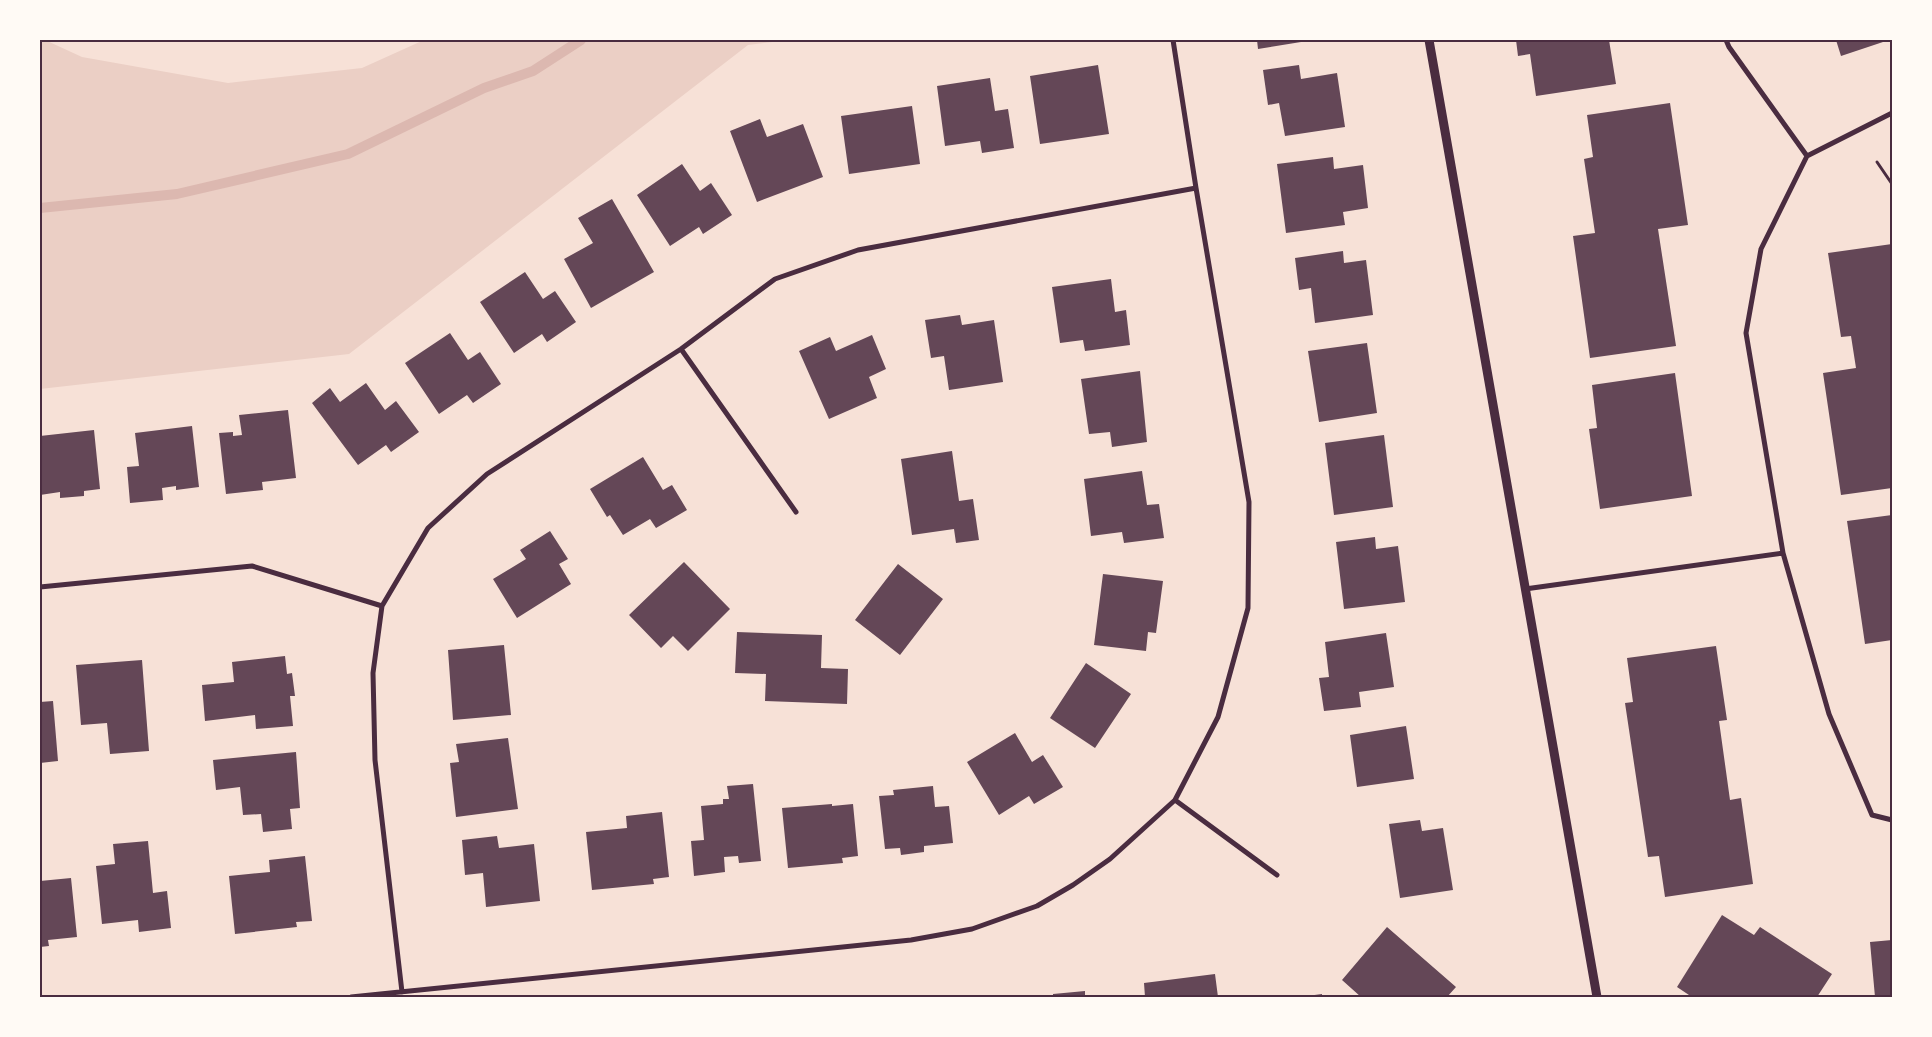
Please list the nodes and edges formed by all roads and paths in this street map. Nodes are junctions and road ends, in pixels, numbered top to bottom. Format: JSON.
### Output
{"nodes":[{"id":1,"x":1173,"y":40,"type":"edge"},
{"id":2,"x":1429,"y":40,"type":"edge"},
{"id":3,"x":1726,"y":40,"type":"edge"},
{"id":4,"x":1892,"y":113,"type":"edge"},
{"id":5,"x":1807,"y":156,"type":"junction"},
{"id":6,"x":1877,"y":162,"type":"dead end"},
{"id":7,"x":1892,"y":184,"type":"edge"},
{"id":8,"x":1196,"y":188,"type":"junction"},
{"id":9,"x":681,"y":349,"type":"junction"},
{"id":10,"x":796,"y":512,"type":"dead end"},
{"id":11,"x":1783,"y":553,"type":"junction"},
{"id":12,"x":40,"y":587,"type":"edge"},
{"id":13,"x":1525,"y":589,"type":"junction"},
{"id":14,"x":382,"y":606,"type":"junction"},
{"id":15,"x":1176,"y":800,"type":"junction"},
{"id":16,"x":1892,"y":820,"type":"edge"},
{"id":17,"x":1277,"y":875,"type":"dead end"},
{"id":18,"x":402,"y":992,"type":"junction"},
{"id":19,"x":351,"y":997,"type":"edge"},
{"id":20,"x":1597,"y":997,"type":"edge"}],
"edges":[{"from":1,"to":8,"type":"street"},
{"from":2,"to":13,"type":"street"},
{"from":3,"to":5,"type":"street"},
{"from":4,"to":5,"type":"street"},
{"from":5,"to":11,"type":"street"},
{"from":6,"to":7,"type":"path"},
{"from":8,"to":9,"type":"street"},
{"from":8,"to":15,"type":"street"},
{"from":9,"to":10,"type":"street"},
{"from":9,"to":14,"type":"street"},
{"from":11,"to":13,"type":"street"},
{"from":11,"to":16,"type":"street"},
{"from":12,"to":14,"type":"street"},
{"from":13,"to":20,"type":"street"},
{"from":14,"to":18,"type":"street"},
{"from":15,"to":17,"type":"street"},
{"from":15,"to":18,"type":"street"},
{"from":18,"to":19,"type":"street"}]}
